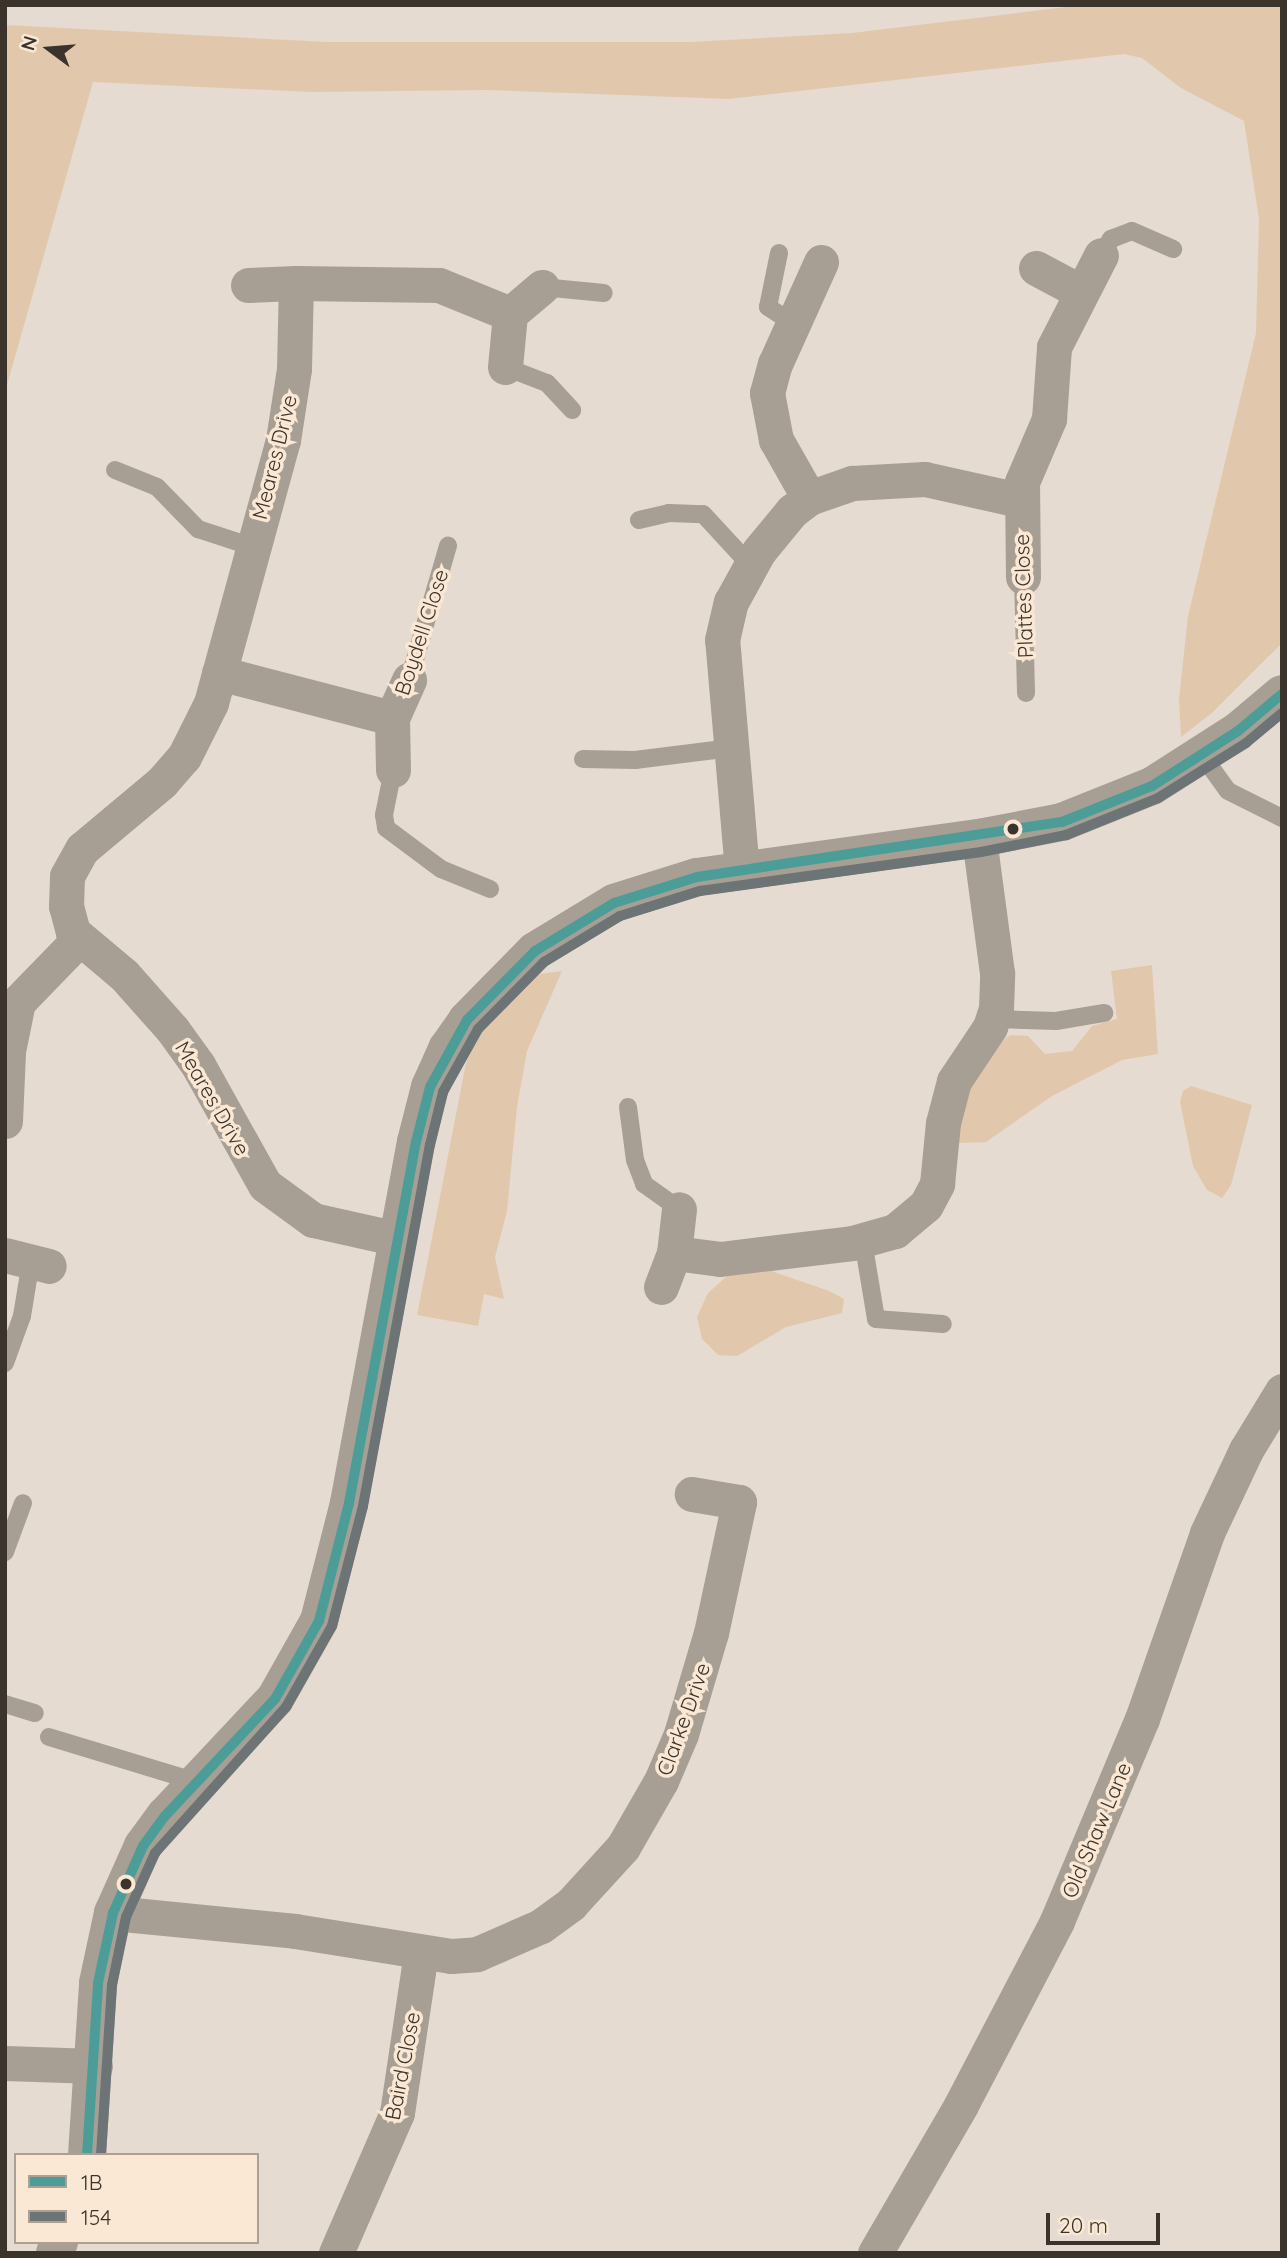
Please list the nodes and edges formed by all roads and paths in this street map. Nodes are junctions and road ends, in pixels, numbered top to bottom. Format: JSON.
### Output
{"nodes":[{"id":1,"x":1173,"y":249,"type":"dead end"},
{"id":2,"x":779,"y":253,"type":"dead end"},
{"id":3,"x":1101,"y":255,"type":"joint"},
{"id":4,"x":821,"y":262,"type":"dead end"},
{"id":5,"x":1036,"y":268,"type":"dead end"},
{"id":6,"x":296,"y":283,"type":"junction"},
{"id":7,"x":248,"y":285,"type":"dead end"},
{"id":8,"x":542,"y":287,"type":"joint"},
{"id":9,"x":1081,"y":292,"type":"junction"},
{"id":10,"x":604,"y":293,"type":"dead end"},
{"id":11,"x":510,"y":314,"type":"junction"},
{"id":12,"x":793,"y":323,"type":"junction"},
{"id":13,"x":505,"y":367,"type":"joint"},
{"id":14,"x":572,"y":410,"type":"dead end"},
{"id":15,"x":115,"y":470,"type":"dead end"},
{"id":16,"x":809,"y":498,"type":"junction"},
{"id":17,"x":1019,"y":500,"type":"junction"},
{"id":18,"x":639,"y":520,"type":"dead end"},
{"id":19,"x":250,"y":546,"type":"junction"},
{"id":20,"x":448,"y":546,"type":"dead end"},
{"id":21,"x":750,"y":565,"type":"junction"},
{"id":22,"x":1023,"y":577,"type":"joint"},
{"id":23,"x":219,"y":673,"type":"junction"},
{"id":24,"x":409,"y":680,"type":"joint"},
{"id":25,"x":1026,"y":693,"type":"dead end"},
{"id":26,"x":1282,"y":694,"type":"edge"},
{"id":27,"x":392,"y":718,"type":"junction"},
{"id":28,"x":731,"y":748,"type":"junction"},
{"id":29,"x":1202,"y":755,"type":"junction"},
{"id":30,"x":583,"y":759,"type":"dead end"},
{"id":31,"x":393,"y":770,"type":"joint"},
{"id":32,"x":1282,"y":818,"type":"edge"},
{"id":33,"x":979,"y":838,"type":"junction"},
{"id":34,"x":742,"y":871,"type":"junction"},
{"id":35,"x":491,"y":890,"type":"dead end"},
{"id":36,"x":79,"y":939,"type":"junction"},
{"id":37,"x":1104,"y":1013,"type":"dead end"},
{"id":38,"x":993,"y":1019,"type":"junction"},
{"id":39,"x":628,"y":1107,"type":"dead end"},
{"id":40,"x":5,"y":1121,"type":"edge"},
{"id":41,"x":678,"y":1209,"type":"joint"},
{"id":42,"x":398,"y":1239,"type":"junction"},
{"id":43,"x":863,"y":1241,"type":"junction"},
{"id":44,"x":674,"y":1253,"type":"junction"},
{"id":45,"x":28,"y":1261,"type":"edge"},
{"id":46,"x":661,"y":1287,"type":"dead end"},
{"id":47,"x":943,"y":1324,"type":"dead end"},
{"id":48,"x":5,"y":1363,"type":"edge"},
{"id":49,"x":1282,"y":1391,"type":"edge"},
{"id":50,"x":692,"y":1494,"type":"dead end"},
{"id":51,"x":23,"y":1503,"type":"dead end"},
{"id":52,"x":5,"y":1552,"type":"edge"},
{"id":53,"x":5,"y":1704,"type":"edge"},
{"id":54,"x":35,"y":1713,"type":"dead end"},
{"id":55,"x":49,"y":1737,"type":"dead end"},
{"id":56,"x":197,"y":1782,"type":"junction"},
{"id":57,"x":113,"y":1913,"type":"junction"},
{"id":58,"x":421,"y":1953,"type":"junction"},
{"id":59,"x":5,"y":2063,"type":"edge"},
{"id":60,"x":95,"y":2066,"type":"junction"},
{"id":61,"x":87,"y":2153,"type":"edge"},
{"id":62,"x":336,"y":2253,"type":"edge"},
{"id":63,"x":875,"y":2253,"type":"edge"}],
"edges":[{"from":1,"to":3,"type":"lane","name":"Plattes Close"},
{"from":2,"to":12,"type":"lane"},
{"from":3,"to":9,"type":"street","name":"Plattes Close"},
{"from":4,"to":12,"type":"street"},
{"from":5,"to":9,"type":"street"},
{"from":6,"to":7,"type":"street"},
{"from":6,"to":11,"type":"street"},
{"from":6,"to":19,"type":"street","name":"Meares Drive"},
{"from":8,"to":10,"type":"lane"},
{"from":8,"to":11,"type":"street"},
{"from":9,"to":17,"type":"street","name":"Plattes Close"},
{"from":11,"to":13,"type":"street"},
{"from":12,"to":16,"type":"street"},
{"from":13,"to":14,"type":"lane"},
{"from":15,"to":19,"type":"lane","name":"Meares Drive"},
{"from":16,"to":17,"type":"street"},
{"from":16,"to":21,"type":"street"},
{"from":17,"to":22,"type":"street","name":"Plattes Close"},
{"from":18,"to":21,"type":"lane"},
{"from":19,"to":23,"type":"street","name":"Meares Drive"},
{"from":20,"to":24,"type":"lane","name":"Boydell Close"},
{"from":21,"to":28,"type":"street"},
{"from":22,"to":25,"type":"lane","name":"Plattes Close"},
{"from":23,"to":27,"type":"street","name":"Boydell Close"},
{"from":23,"to":36,"type":"street","name":"Meares Drive"},
{"from":24,"to":27,"type":"street","name":"Boydell Close"},
{"from":26,"to":29,"type":"street"},
{"from":27,"to":31,"type":"street","name":"Boydell Close"},
{"from":28,"to":30,"type":"lane"},
{"from":28,"to":34,"type":"street"},
{"from":29,"to":32,"type":"lane"},
{"from":29,"to":33,"type":"street"},
{"from":31,"to":35,"type":"lane","name":"Boydell Close"},
{"from":33,"to":34,"type":"street"},
{"from":33,"to":38,"type":"street"},
{"from":34,"to":42,"type":"street"},
{"from":36,"to":40,"type":"street"},
{"from":36,"to":42,"type":"street","name":"Meares Drive"},
{"from":37,"to":38,"type":"lane"},
{"from":38,"to":43,"type":"street"},
{"from":39,"to":41,"type":"lane"},
{"from":41,"to":44,"type":"street"},
{"from":42,"to":56,"type":"street"},
{"from":43,"to":44,"type":"street"},
{"from":43,"to":47,"type":"lane"},
{"from":44,"to":46,"type":"street"},
{"from":45,"to":48,"type":"lane"},
{"from":49,"to":63,"type":"street","name":"Old Shaw Lane"},
{"from":50,"to":58,"type":"street","name":"Clarke Drive"},
{"from":51,"to":52,"type":"lane"},
{"from":53,"to":54,"type":"lane"},
{"from":55,"to":56,"type":"lane"},
{"from":56,"to":57,"type":"street"},
{"from":57,"to":58,"type":"street","name":"Clarke Drive"},
{"from":57,"to":60,"type":"street"},
{"from":58,"to":62,"type":"street","name":"Baird Close"},
{"from":59,"to":60,"type":"street"},
{"from":60,"to":61,"type":"street"}]}
